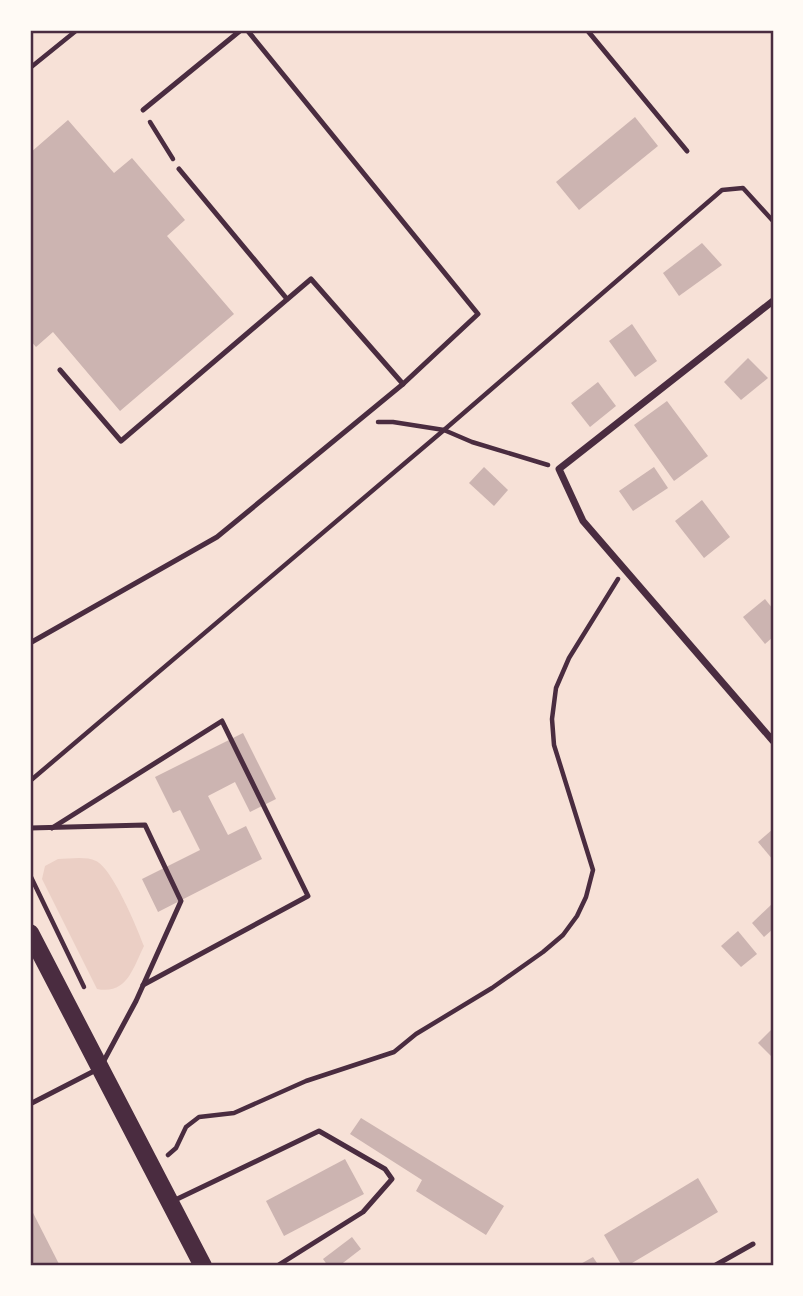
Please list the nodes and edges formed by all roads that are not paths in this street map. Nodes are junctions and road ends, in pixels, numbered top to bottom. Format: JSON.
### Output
{"nodes":[{"id":1,"x":241,"y":30,"type":"edge"},
{"id":2,"x":247,"y":30,"type":"edge"},
{"id":3,"x":587,"y":30,"type":"edge"},
{"id":4,"x":143,"y":110,"type":"road end"},
{"id":5,"x":687,"y":151,"type":"dead end"},
{"id":6,"x":179,"y":169,"type":"road end"},
{"id":7,"x":287,"y":299,"type":"junction"},
{"id":8,"x":773,"y":301,"type":"edge"},
{"id":9,"x":60,"y":370,"type":"dead end"},
{"id":10,"x":403,"y":384,"type":"junction"},
{"id":11,"x":30,"y":643,"type":"edge"},
{"id":12,"x":773,"y":741,"type":"edge"},
{"id":13,"x":30,"y":828,"type":"edge"},
{"id":14,"x":52,"y":828,"type":"junction"},
{"id":15,"x":30,"y":933,"type":"edge"},
{"id":16,"x":144,"y":985,"type":"junction"},
{"id":17,"x":100,"y":1068,"type":"junction"},
{"id":18,"x":30,"y":1104,"type":"edge"},
{"id":19,"x":170,"y":1202,"type":"junction"},
{"id":20,"x":752,"y":1244,"type":"dead end"},
{"id":21,"x":202,"y":1266,"type":"edge"},
{"id":22,"x":277,"y":1266,"type":"edge"},
{"id":23,"x":714,"y":1266,"type":"edge"}],
"edges":[{"from":1,"to":4,"type":"lane"},
{"from":2,"to":10,"type":"lane"},
{"from":3,"to":5,"type":"lane"},
{"from":6,"to":7,"type":"lane"},
{"from":7,"to":9,"type":"lane"},
{"from":7,"to":10,"type":"lane"},
{"from":8,"to":12,"type":"street"},
{"from":10,"to":11,"type":"lane"},
{"from":13,"to":14,"type":"lane"},
{"from":14,"to":16,"type":"lane"},
{"from":14,"to":16,"type":"lane"},
{"from":15,"to":17,"type":"main road"},
{"from":16,"to":17,"type":"lane"},
{"from":17,"to":18,"type":"lane"},
{"from":17,"to":19,"type":"main road"},
{"from":19,"to":21,"type":"main road"},
{"from":19,"to":22,"type":"lane"},
{"from":20,"to":23,"type":"lane"}]}
